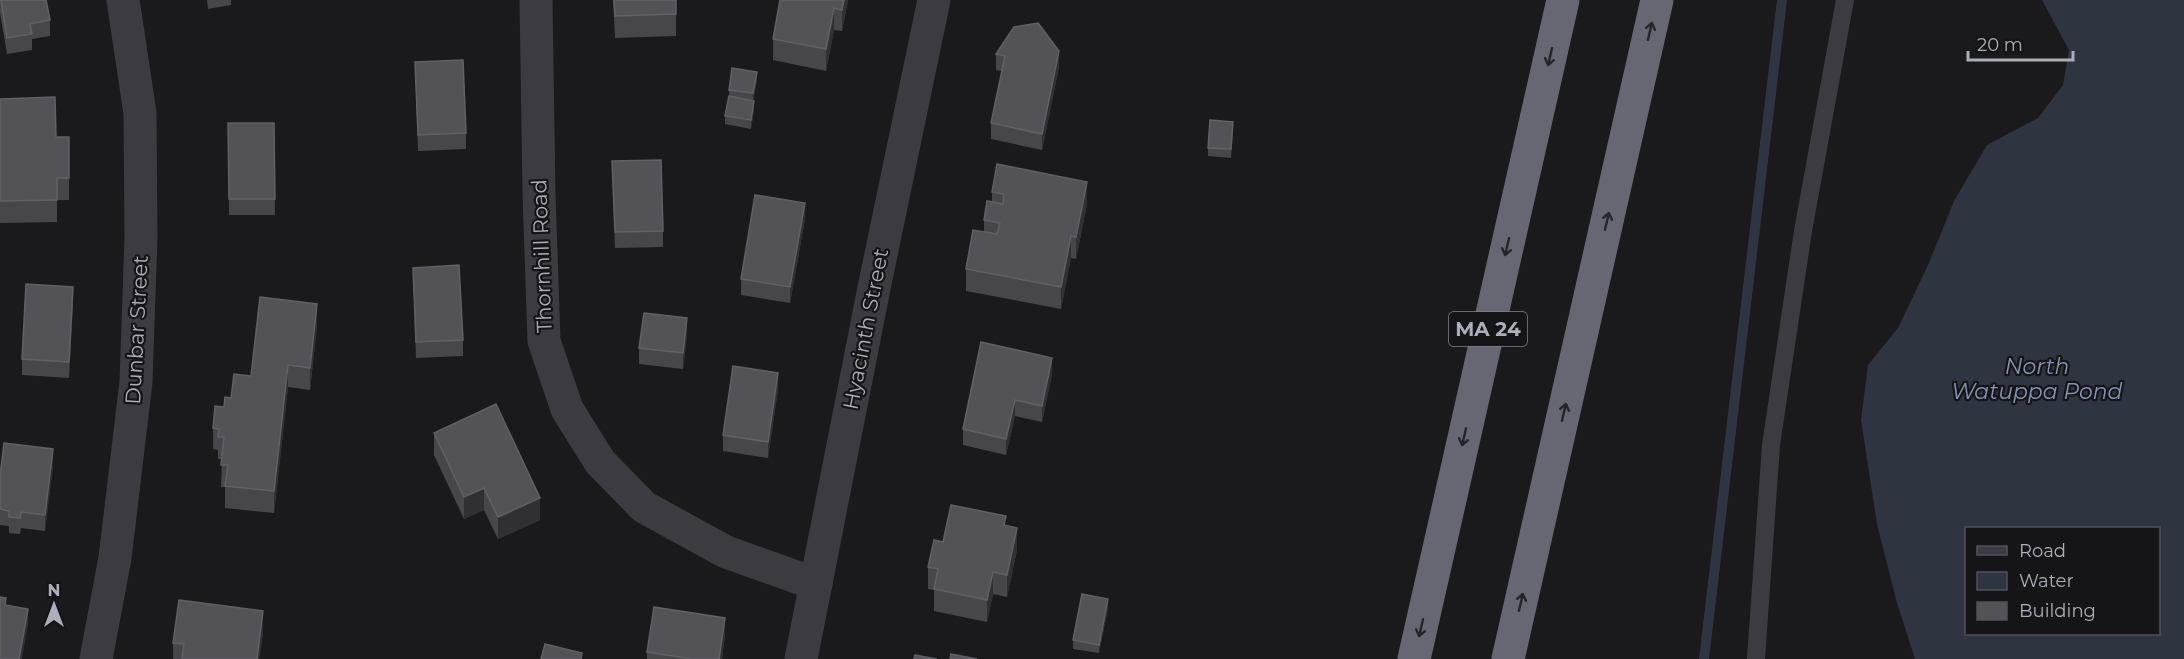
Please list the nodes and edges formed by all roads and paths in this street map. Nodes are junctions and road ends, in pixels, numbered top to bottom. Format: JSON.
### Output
{"nodes":[{"id":1,"x":123,"y":0,"type":"edge"},
{"id":2,"x":536,"y":0,"type":"edge"},
{"id":3,"x":934,"y":0,"type":"edge"},
{"id":4,"x":1563,"y":0,"type":"edge"},
{"id":5,"x":1657,"y":0,"type":"edge"},
{"id":6,"x":1845,"y":0,"type":"edge"},
{"id":7,"x":816,"y":584,"type":"junction"},
{"id":8,"x":96,"y":659,"type":"edge"},
{"id":9,"x":801,"y":659,"type":"edge"},
{"id":10,"x":1414,"y":659,"type":"edge"},
{"id":11,"x":1508,"y":659,"type":"edge"},
{"id":12,"x":1756,"y":659,"type":"edge"}],
"edges":[{"from":1,"to":8,"type":"street","name":"Dunbar Street"},
{"from":2,"to":7,"type":"street","name":"Thornhill Road"},
{"from":3,"to":7,"type":"street","name":"Hyacinth Street"},
{"from":4,"to":10,"type":"highway","number":"MA 24","one_way":true},
{"from":11,"to":5,"type":"highway","one_way":true},
{"from":6,"to":12,"type":"lane"},
{"from":7,"to":9,"type":"street","name":"Hyacinth Street"}]}
